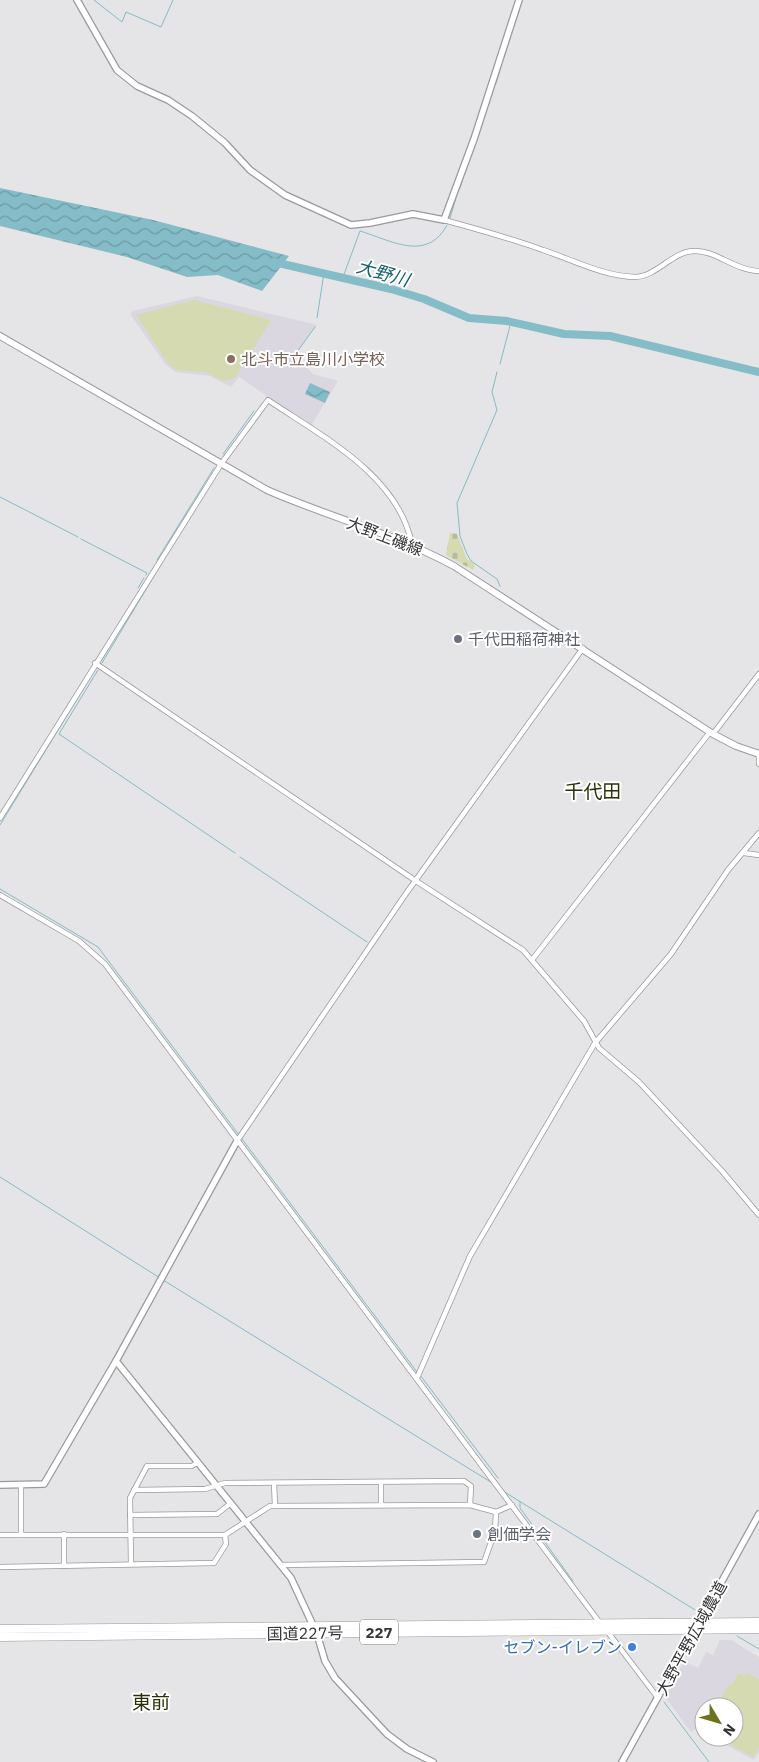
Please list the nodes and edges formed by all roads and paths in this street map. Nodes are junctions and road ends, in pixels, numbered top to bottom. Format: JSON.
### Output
{"nodes":[{"id":1,"x":77,"y":0,"type":"edge"},
{"id":2,"x":519,"y":0,"type":"edge"},
{"id":3,"x":444,"y":220,"type":"junction"},
{"id":4,"x":759,"y":271,"type":"edge"},
{"id":5,"x":0,"y":336,"type":"edge"},
{"id":6,"x":221,"y":464,"type":"junction"},
{"id":7,"x":412,"y":545,"type":"junction"},
{"id":8,"x":583,"y":648,"type":"junction"},
{"id":9,"x":95,"y":663,"type":"junction"},
{"id":10,"x":759,"y":674,"type":"edge"},
{"id":11,"x":712,"y":733,"type":"junction"},
{"id":12,"x":759,"y":754,"type":"edge"},
{"id":13,"x":759,"y":764,"type":"edge"},
{"id":14,"x":0,"y":818,"type":"edge"},
{"id":15,"x":759,"y":833,"type":"edge"},
{"id":16,"x":744,"y":853,"type":"junction"},
{"id":17,"x":759,"y":855,"type":"edge"},
{"id":18,"x":416,"y":881,"type":"junction"},
{"id":19,"x":0,"y":895,"type":"edge"},
{"id":20,"x":532,"y":960,"type":"junction"},
{"id":21,"x":595,"y":1043,"type":"junction"},
{"id":22,"x":237,"y":1141,"type":"junction"},
{"id":23,"x":759,"y":1215,"type":"edge"},
{"id":24,"x":116,"y":1361,"type":"junction"},
{"id":25,"x":419,"y":1375,"type":"junction"},
{"id":26,"x":198,"y":1462,"type":"junction"},
{"id":27,"x":381,"y":1482,"type":"junction"},
{"id":28,"x":274,"y":1483,"type":"junction"},
{"id":29,"x":216,"y":1484,"type":"junction"},
{"id":30,"x":0,"y":1485,"type":"edge"},
{"id":31,"x":21,"y":1485,"type":"junction"},
{"id":32,"x":134,"y":1490,"type":"junction"},
{"id":33,"x":231,"y":1503,"type":"junction"},
{"id":34,"x":381,"y":1505,"type":"junction"},
{"id":35,"x":470,"y":1505,"type":"junction"},
{"id":36,"x":512,"y":1505,"type":"junction"},
{"id":37,"x":275,"y":1506,"type":"junction"},
{"id":38,"x":496,"y":1512,"type":"junction"},
{"id":39,"x":759,"y":1514,"type":"edge"},
{"id":40,"x":130,"y":1515,"type":"junction"},
{"id":41,"x":246,"y":1521,"type":"junction"},
{"id":42,"x":130,"y":1533,"type":"junction"},
{"id":43,"x":64,"y":1534,"type":"junction"},
{"id":44,"x":0,"y":1535,"type":"edge"},
{"id":45,"x":21,"y":1535,"type":"junction"},
{"id":46,"x":225,"y":1535,"type":"junction"},
{"id":47,"x":130,"y":1564,"type":"junction"},
{"id":48,"x":281,"y":1565,"type":"junction"},
{"id":49,"x":64,"y":1566,"type":"junction"},
{"id":50,"x":0,"y":1567,"type":"edge"},
{"id":51,"x":699,"y":1622,"type":"junction"},
{"id":52,"x":759,"y":1622,"type":"edge"},
{"id":53,"x":600,"y":1623,"type":"junction"},
{"id":54,"x":0,"y":1629,"type":"edge"},
{"id":55,"x":759,"y":1629,"type":"edge"},
{"id":56,"x":314,"y":1630,"type":"junction"},
{"id":57,"x":606,"y":1630,"type":"junction"},
{"id":58,"x":695,"y":1630,"type":"junction"},
{"id":59,"x":0,"y":1636,"type":"edge"},
{"id":60,"x":658,"y":1698,"type":"junction"},
{"id":61,"x":433,"y":1762,"type":"edge"},
{"id":62,"x":622,"y":1762,"type":"edge"}],
"edges":[{"from":1,"to":3,"type":"street"},
{"from":2,"to":3,"type":"street"},
{"from":3,"to":4,"type":"street"},
{"from":5,"to":6,"type":"main road","name":"大野上磯線"},
{"from":6,"to":7,"type":"main road","name":"大野上磯線"},
{"from":6,"to":7,"type":"street"},
{"from":6,"to":9,"type":"street"},
{"from":7,"to":8,"type":"main road","name":"大野上磯線"},
{"from":8,"to":11,"type":"main road","name":"大野上磯線"},
{"from":8,"to":18,"type":"street"},
{"from":9,"to":14,"type":"street"},
{"from":9,"to":18,"type":"street"},
{"from":10,"to":11,"type":"street"},
{"from":11,"to":12,"type":"main road","name":"大野上磯線"},
{"from":11,"to":20,"type":"street"},
{"from":12,"to":13,"type":"street"},
{"from":15,"to":16,"type":"street"},
{"from":16,"to":17,"type":"street"},
{"from":16,"to":21,"type":"street"},
{"from":18,"to":20,"type":"street"},
{"from":18,"to":22,"type":"street"},
{"from":19,"to":22,"type":"street"},
{"from":20,"to":21,"type":"street"},
{"from":21,"to":23,"type":"street"},
{"from":21,"to":25,"type":"street"},
{"from":22,"to":24,"type":"street"},
{"from":22,"to":25,"type":"street"},
{"from":24,"to":26,"type":"street"},
{"from":24,"to":31,"type":"street"},
{"from":25,"to":36,"type":"street"},
{"from":26,"to":29,"type":"street"},
{"from":26,"to":32,"type":"street"},
{"from":27,"to":28,"type":"street"},
{"from":27,"to":34,"type":"street"},
{"from":27,"to":35,"type":"street"},
{"from":28,"to":29,"type":"street"},
{"from":28,"to":37,"type":"street"},
{"from":29,"to":32,"type":"street"},
{"from":29,"to":33,"type":"street"},
{"from":30,"to":31,"type":"street"},
{"from":31,"to":45,"type":"street"},
{"from":32,"to":40,"type":"street"},
{"from":33,"to":40,"type":"street"},
{"from":33,"to":41,"type":"street"},
{"from":34,"to":35,"type":"street"},
{"from":34,"to":37,"type":"street"},
{"from":35,"to":38,"type":"street"},
{"from":36,"to":38,"type":"street"},
{"from":36,"to":53,"type":"street"},
{"from":37,"to":41,"type":"street"},
{"from":38,"to":48,"type":"street"},
{"from":39,"to":51,"type":"street","name":"大野平野広域農道"},
{"from":40,"to":42,"type":"street"},
{"from":41,"to":46,"type":"street"},
{"from":41,"to":48,"type":"street"},
{"from":42,"to":43,"type":"street"},
{"from":42,"to":46,"type":"street"},
{"from":42,"to":47,"type":"street"},
{"from":43,"to":45,"type":"street"},
{"from":43,"to":49,"type":"street"},
{"from":44,"to":45,"type":"street"},
{"from":46,"to":47,"type":"street"},
{"from":47,"to":49,"type":"street"},
{"from":48,"to":56,"type":"street"},
{"from":49,"to":50,"type":"street"},
{"from":51,"to":52,"type":"highway","name":"国道227号","number":"227"},
{"from":51,"to":53,"type":"highway","name":"国道227号","number":"227"},
{"from":51,"to":58,"type":"street","name":"大野平野広域農道"},
{"from":53,"to":56,"type":"highway","name":"国道227号","number":"227"},
{"from":53,"to":57,"type":"street"},
{"from":54,"to":56,"type":"highway","name":"国道227号","number":"227"},
{"from":55,"to":58,"type":"highway","name":"国道227号","number":"227"},
{"from":56,"to":57,"type":"highway","name":"国道227号","number":"227"},
{"from":56,"to":59,"type":"highway","name":"国道227号","number":"227"},
{"from":56,"to":61,"type":"street"},
{"from":57,"to":58,"type":"highway","name":"国道227号","number":"227"},
{"from":57,"to":60,"type":"street"},
{"from":58,"to":60,"type":"street","name":"大野平野広域農道"},
{"from":60,"to":62,"type":"street","name":"大野平野広域農道"}]}
